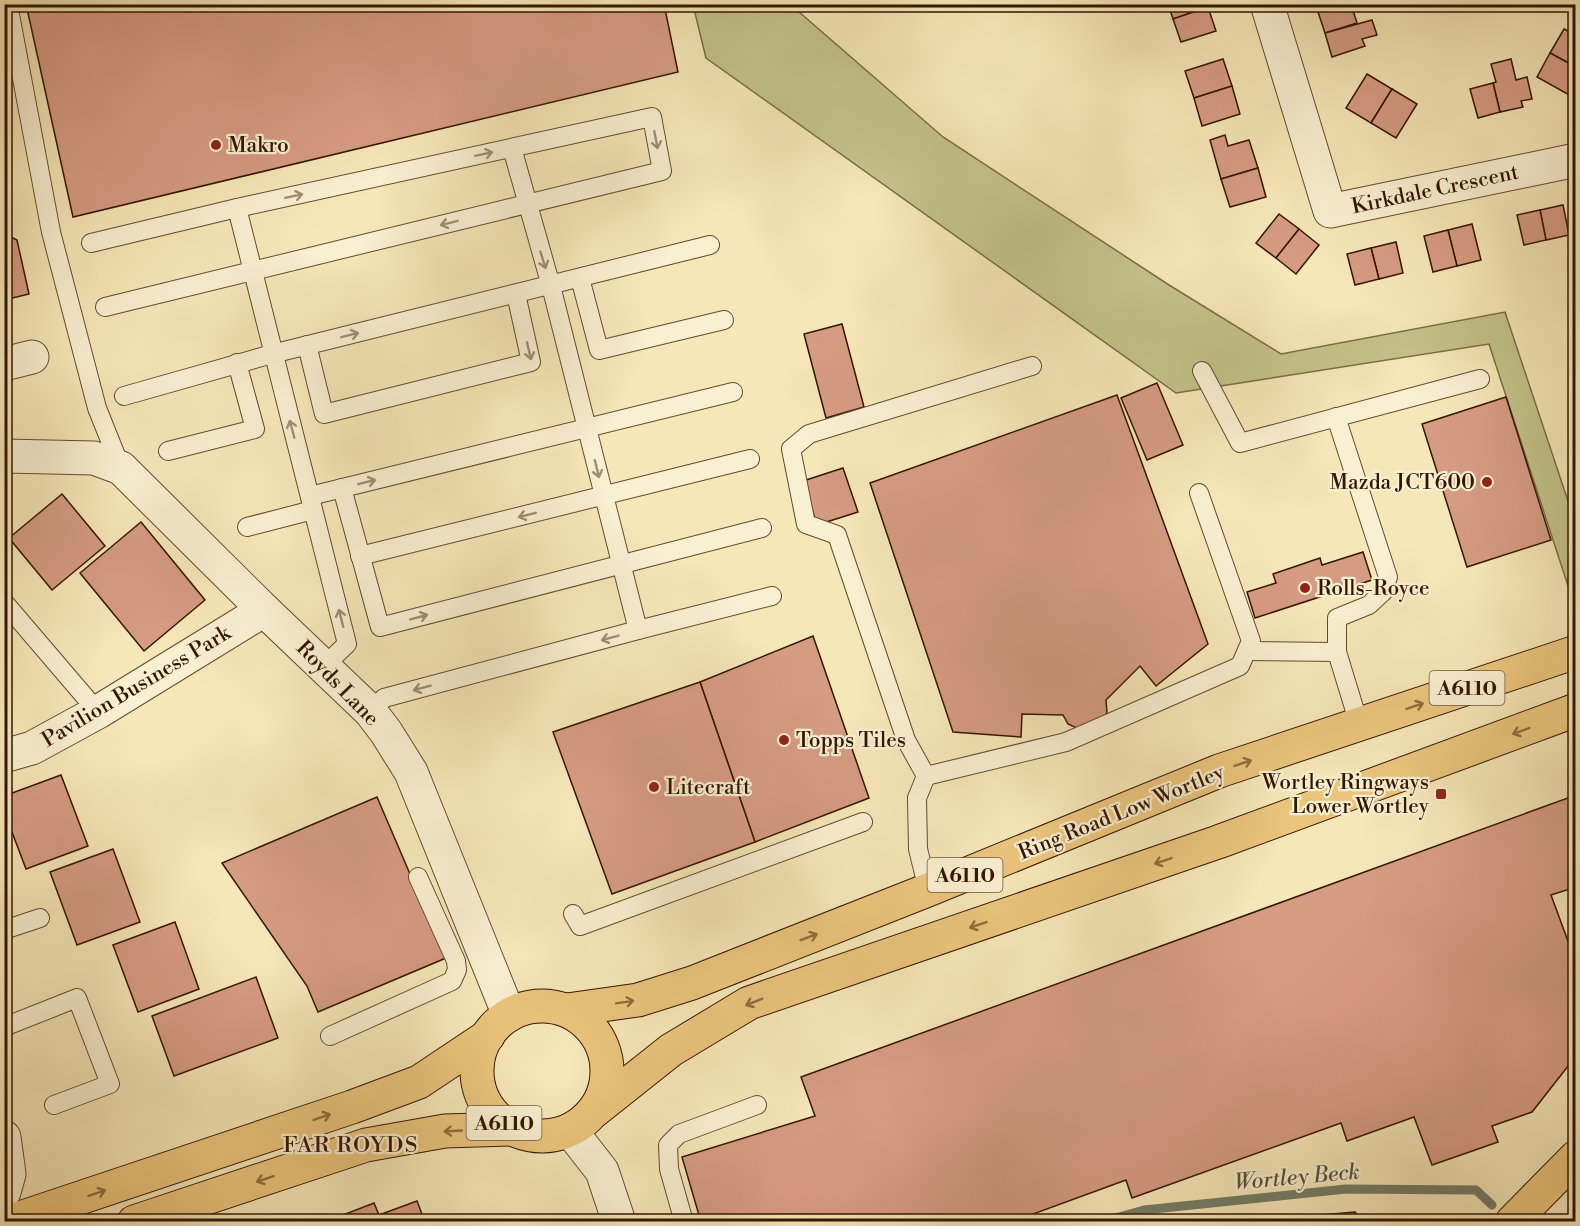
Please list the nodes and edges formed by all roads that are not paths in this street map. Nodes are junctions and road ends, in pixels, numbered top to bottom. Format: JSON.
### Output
{"nodes":[{"id":1,"x":8,"y":4,"type":"edge"},
{"id":2,"x":1267,"y":4,"type":"edge"},
{"id":3,"x":512,"y":147,"type":"junction"},
{"id":4,"x":1575,"y":160,"type":"edge"},
{"id":5,"x":526,"y":204,"type":"junction"},
{"id":6,"x":237,"y":208,"type":"junction"},
{"id":7,"x":92,"y":243,"type":"dead end"},
{"id":8,"x":711,"y":245,"type":"dead end"},
{"id":9,"x":253,"y":271,"type":"junction"},
{"id":10,"x":580,"y":278,"type":"junction"},
{"id":11,"x":550,"y":286,"type":"junction"},
{"id":12,"x":516,"y":294,"type":"junction"},
{"id":13,"x":105,"y":307,"type":"dead end"},
{"id":14,"x":724,"y":320,"type":"dead end"},
{"id":15,"x":307,"y":345,"type":"junction"},
{"id":16,"x":272,"y":354,"type":"junction"},
{"id":17,"x":237,"y":363,"type":"junction"},
{"id":18,"x":1032,"y":366,"type":"dead end"},
{"id":19,"x":1202,"y":370,"type":"dead end"},
{"id":20,"x":1480,"y":379,"type":"dead end"},
{"id":21,"x":732,"y":392,"type":"dead end"},
{"id":22,"x":124,"y":396,"type":"dead end"},
{"id":23,"x":1336,"y":417,"type":"junction"},
{"id":24,"x":587,"y":428,"type":"junction"},
{"id":25,"x":168,"y":451,"type":"dead end"},
{"id":26,"x":4,"y":456,"type":"edge"},
{"id":27,"x":750,"y":459,"type":"dead end"},
{"id":28,"x":121,"y":468,"type":"junction"},
{"id":29,"x":342,"y":488,"type":"junction"},
{"id":30,"x":1199,"y":493,"type":"dead end"},
{"id":31,"x":604,"y":496,"type":"junction"},
{"id":32,"x":312,"y":503,"type":"junction"},
{"id":33,"x":247,"y":527,"type":"dead end"},
{"id":34,"x":762,"y":528,"type":"dead end"},
{"id":35,"x":360,"y":556,"type":"junction"},
{"id":36,"x":622,"y":564,"type":"junction"},
{"id":37,"x":772,"y":596,"type":"dead end"},
{"id":38,"x":4,"y":602,"type":"edge"},
{"id":39,"x":264,"y":610,"type":"junction"},
{"id":40,"x":638,"y":630,"type":"junction"},
{"id":41,"x":1247,"y":651,"type":"junction"},
{"id":42,"x":1337,"y":652,"type":"junction"},
{"id":43,"x":1575,"y":652,"type":"edge"},
{"id":44,"x":324,"y":666,"type":"junction"},
{"id":45,"x":1575,"y":710,"type":"edge"},
{"id":46,"x":370,"y":711,"type":"junction"},
{"id":47,"x":98,"y":712,"type":"junction"},
{"id":48,"x":1359,"y":724,"type":"junction"},
{"id":49,"x":4,"y":756,"type":"edge"},
{"id":50,"x":926,"y":776,"type":"junction"},
{"id":51,"x":863,"y":822,"type":"dead end"},
{"id":52,"x":418,"y":877,"type":"dead end"},
{"id":53,"x":928,"y":891,"type":"junction"},
{"id":54,"x":460,"y":895,"type":"junction"},
{"id":55,"x":430,"y":906,"type":"junction"},
{"id":56,"x":573,"y":914,"type":"dead end"},
{"id":57,"x":40,"y":918,"type":"dead end"},
{"id":58,"x":4,"y":930,"type":"edge"},
{"id":59,"x":567,"y":1010,"type":"junction"},
{"id":60,"x":498,"y":1025,"type":"junction"},
{"id":61,"x":4,"y":1027,"type":"edge"},
{"id":62,"x":330,"y":1036,"type":"dead end"},
{"id":63,"x":54,"y":1105,"type":"dead end"},
{"id":64,"x":757,"y":1105,"type":"dead end"},
{"id":65,"x":582,"y":1121,"type":"junction"},
{"id":66,"x":512,"y":1129,"type":"junction"},
{"id":67,"x":4,"y":1137,"type":"edge"},
{"id":68,"x":1575,"y":1157,"type":"edge"},
{"id":69,"x":4,"y":1192,"type":"edge"},
{"id":70,"x":8,"y":1221,"type":"edge"},
{"id":71,"x":134,"y":1221,"type":"edge"},
{"id":72,"x":619,"y":1221,"type":"edge"},
{"id":73,"x":684,"y":1221,"type":"edge"},
{"id":74,"x":1512,"y":1221,"type":"edge"}],
"edges":[{"from":1,"to":28,"type":"lane"},
{"from":2,"to":4,"type":"street","name":"Kirkdale Crescent"},
{"from":3,"to":5,"type":"lane"},
{"from":3,"to":5,"type":"lane","one_way":true},
{"from":6,"to":3,"type":"lane","one_way":true},
{"from":5,"to":9,"type":"lane","one_way":true},
{"from":5,"to":11,"type":"lane","one_way":true},
{"from":6,"to":7,"type":"lane"},
{"from":6,"to":9,"type":"lane"},
{"from":8,"to":10,"type":"lane"},
{"from":9,"to":13,"type":"lane"},
{"from":9,"to":16,"type":"lane"},
{"from":10,"to":11,"type":"lane"},
{"from":10,"to":14,"type":"lane"},
{"from":11,"to":12,"type":"lane"},
{"from":11,"to":24,"type":"lane"},
{"from":15,"to":12,"type":"lane","one_way":true},
{"from":12,"to":15,"type":"lane","one_way":true},
{"from":15,"to":16,"type":"lane"},
{"from":16,"to":17,"type":"lane"},
{"from":32,"to":16,"type":"lane","one_way":true},
{"from":17,"to":22,"type":"lane"},
{"from":17,"to":25,"type":"lane"},
{"from":18,"to":50,"type":"lane"},
{"from":19,"to":23,"type":"lane"},
{"from":20,"to":23,"type":"lane"},
{"from":21,"to":24,"type":"lane"},
{"from":23,"to":42,"type":"lane"},
{"from":29,"to":24,"type":"lane","one_way":true},
{"from":24,"to":31,"type":"lane","one_way":true},
{"from":26,"to":28,"type":"street"},
{"from":27,"to":31,"type":"lane"},
{"from":28,"to":39,"type":"street","name":"Royds Lane"},
{"from":29,"to":32,"type":"lane"},
{"from":29,"to":35,"type":"lane"},
{"from":30,"to":41,"type":"lane"},
{"from":31,"to":35,"type":"lane","one_way":true},
{"from":31,"to":36,"type":"lane"},
{"from":32,"to":33,"type":"lane"},
{"from":44,"to":32,"type":"lane","one_way":true},
{"from":34,"to":36,"type":"lane"},
{"from":35,"to":36,"type":"lane","one_way":true},
{"from":36,"to":40,"type":"lane"},
{"from":37,"to":40,"type":"lane"},
{"from":38,"to":47,"type":"lane"},
{"from":39,"to":44,"type":"street","name":"Royds Lane"},
{"from":39,"to":47,"type":"street","name":"Pavilion Business Park"},
{"from":40,"to":46,"type":"lane","one_way":true},
{"from":41,"to":42,"type":"lane"},
{"from":41,"to":50,"type":"lane"},
{"from":42,"to":48,"type":"lane"},
{"from":48,"to":43,"type":"main road","name":"Ring Road Low Wortley","number":"A6110","one_way":true},
{"from":44,"to":46,"type":"street","name":"Royds Lane"},
{"from":45,"to":65,"type":"main road","number":"A6110","one_way":true},
{"from":46,"to":54,"type":"street","name":"Royds Lane"},
{"from":47,"to":49,"type":"street","name":"Pavilion Business Park"},
{"from":53,"to":48,"type":"main road","name":"Ring Road Low Wortley","number":"A6110","one_way":true},
{"from":50,"to":53,"type":"lane"},
{"from":51,"to":56,"type":"lane"},
{"from":52,"to":55,"type":"lane"},
{"from":59,"to":53,"type":"main road","name":"Ring Road Low Wortley","number":"A6110","one_way":true},
{"from":54,"to":55,"type":"lane"},
{"from":54,"to":60,"type":"street","name":"Royds Lane"},
{"from":55,"to":62,"type":"lane"},
{"from":57,"to":58,"type":"lane"},
{"from":59,"to":60,"type":"main road","number":"A6110"},
{"from":59,"to":65,"type":"main road"},
{"from":60,"to":66,"type":"main road","number":"A6110"},
{"from":70,"to":60,"type":"main road","number":"A6110","one_way":true},
{"from":61,"to":63,"type":"lane"},
{"from":64,"to":73,"type":"lane"},
{"from":65,"to":66,"type":"main road","number":"A6110"},
{"from":65,"to":72,"type":"street"},
{"from":66,"to":71,"type":"main road","number":"A6110","one_way":true},
{"from":67,"to":69,"type":"street"},
{"from":68,"to":74,"type":"main road"}]}
